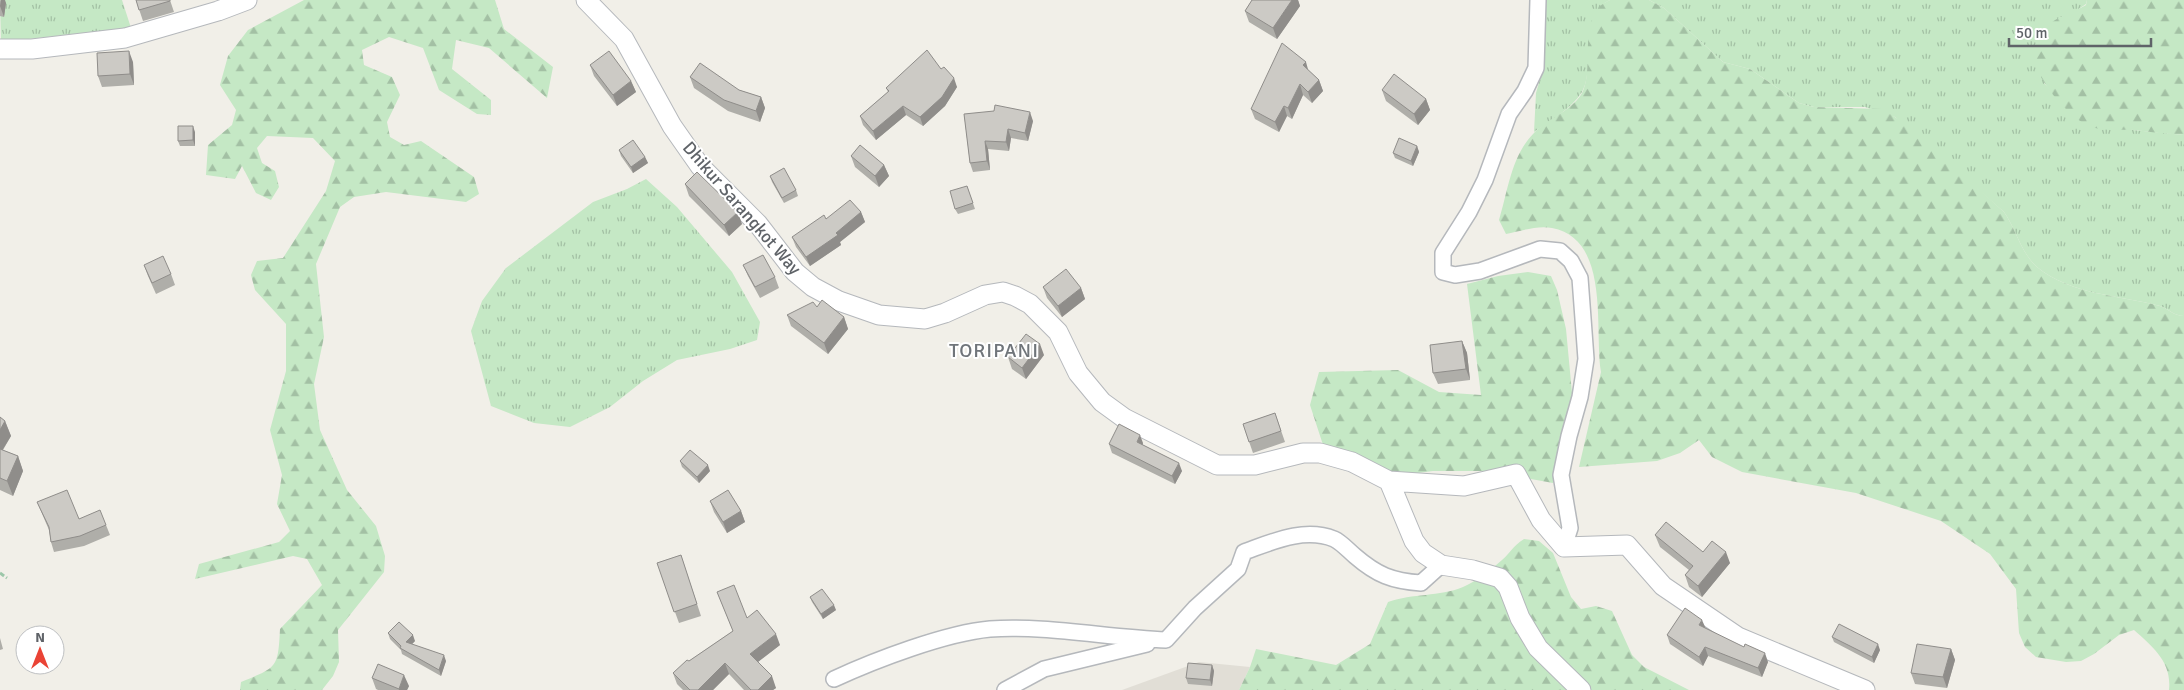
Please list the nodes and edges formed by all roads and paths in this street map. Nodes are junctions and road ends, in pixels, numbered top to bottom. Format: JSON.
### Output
{"nodes":[{"id":1,"x":247,"y":0,"type":"edge"},
{"id":2,"x":586,"y":0,"type":"edge"},
{"id":3,"x":1538,"y":0,"type":"edge"},
{"id":4,"x":0,"y":49,"type":"edge"},
{"id":5,"x":1389,"y":481,"type":"junction"},
{"id":6,"x":1564,"y":546,"type":"junction"},
{"id":7,"x":1441,"y":564,"type":"junction"},
{"id":8,"x":0,"y":573,"type":"edge"},
{"id":9,"x":7,"y":578,"type":"dead end"},
{"id":10,"x":1166,"y":640,"type":"junction"},
{"id":11,"x":834,"y":679,"type":"dead end"},
{"id":12,"x":1005,"y":690,"type":"edge"},
{"id":13,"x":1581,"y":690,"type":"edge"},
{"id":14,"x":1865,"y":690,"type":"edge"}],
"edges":[{"from":1,"to":4,"type":"street"},
{"from":2,"to":5,"type":"street","name":"Dhikur Sarangkot Way"},
{"from":3,"to":6,"type":"street"},
{"from":5,"to":6,"type":"street"},
{"from":5,"to":7,"type":"street"},
{"from":6,"to":14,"type":"street"},
{"from":7,"to":10,"type":"street"},
{"from":7,"to":13,"type":"street"},
{"from":8,"to":9,"type":"path"},
{"from":10,"to":11,"type":"street"},
{"from":10,"to":12,"type":"street"}]}
